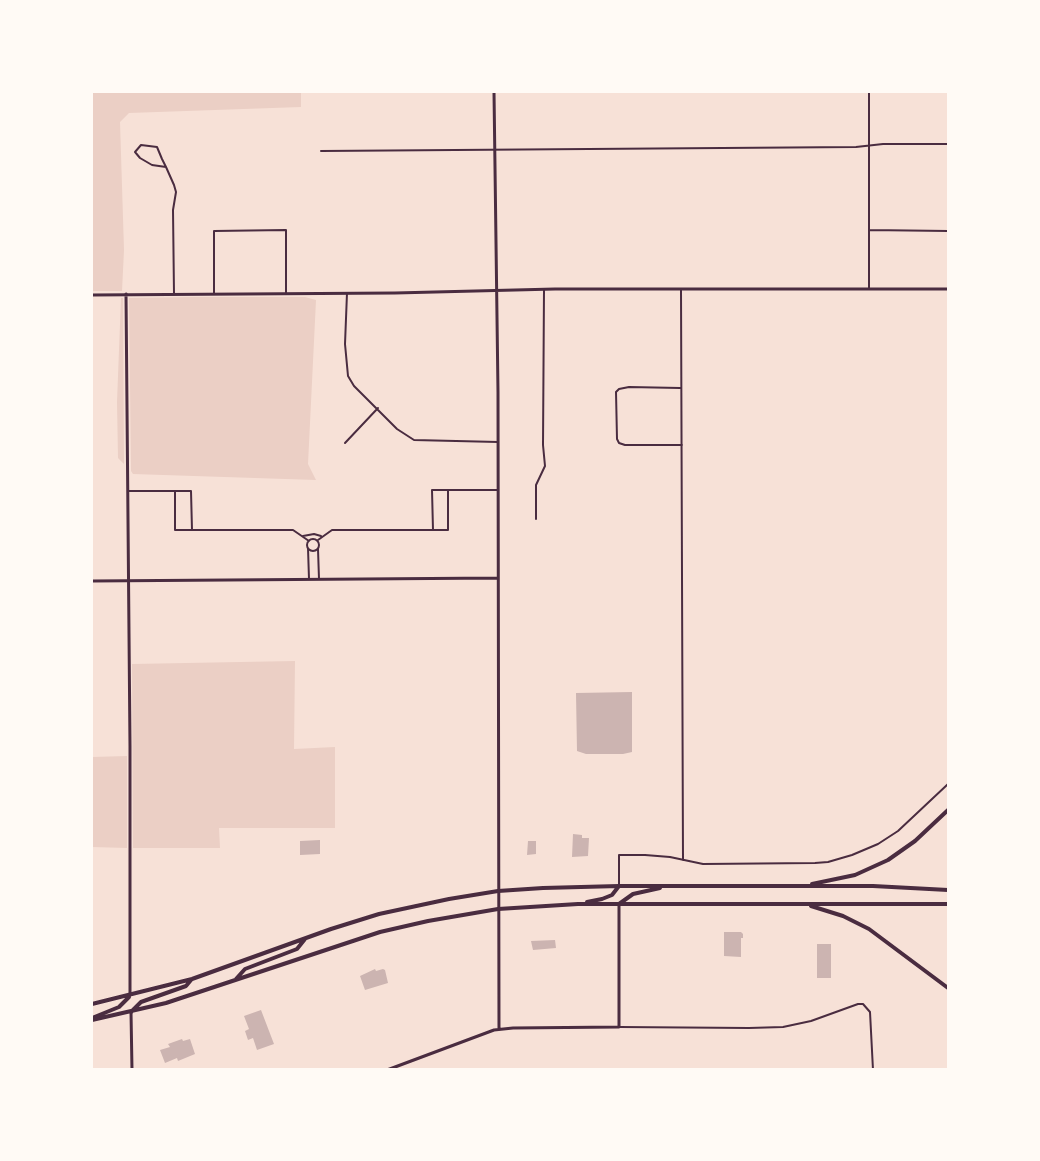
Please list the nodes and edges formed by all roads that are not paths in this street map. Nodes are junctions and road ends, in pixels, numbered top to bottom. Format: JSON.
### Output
{"nodes":[{"id":1,"x":494,"y":92,"type":"edge"},
{"id":2,"x":868,"y":92,"type":"edge"},
{"id":3,"x":948,"y":144,"type":"edge"},
{"id":4,"x":869,"y":146,"type":"junction"},
{"id":5,"x":495,"y":149,"type":"junction"},
{"id":6,"x":321,"y":151,"type":"dead end"},
{"id":7,"x":166,"y":167,"type":"junction"},
{"id":8,"x":869,"y":230,"type":"junction"},
{"id":9,"x":948,"y":231,"type":"edge"},
{"id":10,"x":681,"y":288,"type":"junction"},
{"id":11,"x":869,"y":288,"type":"junction"},
{"id":12,"x":496,"y":289,"type":"junction"},
{"id":13,"x":544,"y":289,"type":"junction"},
{"id":14,"x":948,"y":289,"type":"edge"},
{"id":15,"x":214,"y":293,"type":"junction"},
{"id":16,"x":286,"y":293,"type":"junction"},
{"id":17,"x":347,"y":293,"type":"junction"},
{"id":18,"x":126,"y":294,"type":"junction"},
{"id":19,"x":174,"y":294,"type":"junction"},
{"id":20,"x":92,"y":295,"type":"edge"},
{"id":21,"x":681,"y":388,"type":"junction"},
{"id":22,"x":378,"y":408,"type":"junction"},
{"id":23,"x":498,"y":442,"type":"junction"},
{"id":24,"x":345,"y":443,"type":"dead end"},
{"id":25,"x":682,"y":445,"type":"junction"},
{"id":26,"x":448,"y":490,"type":"junction"},
{"id":27,"x":498,"y":490,"type":"junction"},
{"id":28,"x":128,"y":491,"type":"junction"},
{"id":29,"x":175,"y":491,"type":"junction"},
{"id":30,"x":536,"y":519,"type":"dead end"},
{"id":31,"x":192,"y":530,"type":"junction"},
{"id":32,"x":433,"y":530,"type":"junction"},
{"id":33,"x":303,"y":536,"type":"junction"},
{"id":34,"x":322,"y":536,"type":"junction"},
{"id":35,"x":318,"y":540,"type":"junction"},
{"id":36,"x":309,"y":541,"type":"junction"},
{"id":37,"x":308,"y":548,"type":"junction"},
{"id":38,"x":318,"y":549,"type":"junction"},
{"id":39,"x":498,"y":578,"type":"junction"},
{"id":40,"x":309,"y":579,"type":"junction"},
{"id":41,"x":319,"y":579,"type":"junction"},
{"id":42,"x":92,"y":581,"type":"edge"},
{"id":43,"x":128,"y":581,"type":"junction"},
{"id":44,"x":948,"y":784,"type":"edge"},
{"id":45,"x":948,"y":810,"type":"edge"},
{"id":46,"x":683,"y":860,"type":"junction"},
{"id":47,"x":619,"y":886,"type":"junction"},
{"id":48,"x":670,"y":886,"type":"junction"},
{"id":49,"x":804,"y":886,"type":"junction"},
{"id":50,"x":948,"y":890,"type":"edge"},
{"id":51,"x":498,"y":891,"type":"junction"},
{"id":52,"x":578,"y":904,"type":"junction"},
{"id":53,"x":619,"y":904,"type":"junction"},
{"id":54,"x":805,"y":904,"type":"junction"},
{"id":55,"x":948,"y":904,"type":"edge"},
{"id":56,"x":498,"y":909,"type":"junction"},
{"id":57,"x":305,"y":938,"type":"junction"},
{"id":58,"x":192,"y":979,"type":"junction"},
{"id":59,"x":236,"y":980,"type":"junction"},
{"id":60,"x":948,"y":988,"type":"edge"},
{"id":61,"x":130,"y":996,"type":"junction"},
{"id":62,"x":92,"y":1004,"type":"edge"},
{"id":63,"x":131,"y":1012,"type":"junction"},
{"id":64,"x":92,"y":1019,"type":"edge"},
{"id":65,"x":619,"y":1027,"type":"junction"},
{"id":66,"x":498,"y":1029,"type":"junction"},
{"id":67,"x":132,"y":1070,"type":"edge"},
{"id":68,"x":387,"y":1070,"type":"edge"},
{"id":69,"x":873,"y":1070,"type":"edge"}],
"edges":[{"from":1,"to":5,"type":"street"},
{"from":2,"to":4,"type":"street"},
{"from":3,"to":4,"type":"street"},
{"from":4,"to":5,"type":"street"},
{"from":4,"to":8,"type":"street"},
{"from":5,"to":6,"type":"street"},
{"from":5,"to":12,"type":"street"},
{"from":7,"to":7,"type":"street"},
{"from":7,"to":19,"type":"street"},
{"from":8,"to":9,"type":"street"},
{"from":8,"to":11,"type":"street"},
{"from":10,"to":11,"type":"street"},
{"from":10,"to":13,"type":"street"},
{"from":10,"to":21,"type":"street"},
{"from":11,"to":14,"type":"street"},
{"from":12,"to":13,"type":"street"},
{"from":12,"to":17,"type":"street"},
{"from":12,"to":23,"type":"street"},
{"from":13,"to":30,"type":"street"},
{"from":15,"to":16,"type":"street"},
{"from":15,"to":16,"type":"street"},
{"from":15,"to":19,"type":"street"},
{"from":16,"to":17,"type":"street"},
{"from":17,"to":22,"type":"street"},
{"from":18,"to":19,"type":"street"},
{"from":18,"to":20,"type":"street"},
{"from":18,"to":28,"type":"street"},
{"from":21,"to":25,"type":"street"},
{"from":21,"to":25,"type":"street"},
{"from":22,"to":23,"type":"street"},
{"from":22,"to":24,"type":"street"},
{"from":23,"to":27,"type":"street"},
{"from":25,"to":46,"type":"street"},
{"from":26,"to":27,"type":"street"},
{"from":26,"to":32,"type":"street"},
{"from":26,"to":32,"type":"street"},
{"from":27,"to":39,"type":"street"},
{"from":28,"to":29,"type":"street"},
{"from":28,"to":43,"type":"street"},
{"from":29,"to":31,"type":"street"},
{"from":29,"to":31,"type":"street"},
{"from":31,"to":33,"type":"street"},
{"from":32,"to":34,"type":"street"},
{"from":33,"to":34,"type":"street"},
{"from":33,"to":36,"type":"street"},
{"from":34,"to":35,"type":"street"},
{"from":35,"to":36,"type":"street"},
{"from":35,"to":38,"type":"street"},
{"from":36,"to":37,"type":"street"},
{"from":37,"to":38,"type":"street"},
{"from":37,"to":40,"type":"street"},
{"from":38,"to":41,"type":"street"},
{"from":39,"to":41,"type":"street"},
{"from":39,"to":51,"type":"street"},
{"from":40,"to":41,"type":"street"},
{"from":40,"to":43,"type":"street"},
{"from":42,"to":43,"type":"street"},
{"from":43,"to":61,"type":"street"},
{"from":44,"to":46,"type":"street"},
{"from":45,"to":49,"type":"main road"},
{"from":46,"to":47,"type":"street"},
{"from":47,"to":48,"type":"main road"},
{"from":47,"to":51,"type":"main road"},
{"from":47,"to":52,"type":"main road"},
{"from":48,"to":49,"type":"main road"},
{"from":48,"to":53,"type":"main road"},
{"from":49,"to":50,"type":"main road"},
{"from":51,"to":56,"type":"street"},
{"from":51,"to":57,"type":"main road"},
{"from":52,"to":53,"type":"main road"},
{"from":52,"to":56,"type":"main road"},
{"from":53,"to":54,"type":"main road"},
{"from":53,"to":65,"type":"street"},
{"from":54,"to":55,"type":"main road"},
{"from":54,"to":60,"type":"main road"},
{"from":56,"to":59,"type":"main road"},
{"from":56,"to":66,"type":"street"},
{"from":57,"to":58,"type":"main road"},
{"from":57,"to":59,"type":"main road"},
{"from":58,"to":61,"type":"main road"},
{"from":58,"to":63,"type":"main road"},
{"from":59,"to":63,"type":"main road"},
{"from":61,"to":62,"type":"main road"},
{"from":61,"to":64,"type":"main road"},
{"from":63,"to":64,"type":"main road"},
{"from":63,"to":67,"type":"street"},
{"from":65,"to":66,"type":"street"},
{"from":65,"to":69,"type":"street"},
{"from":66,"to":68,"type":"street"}]}
